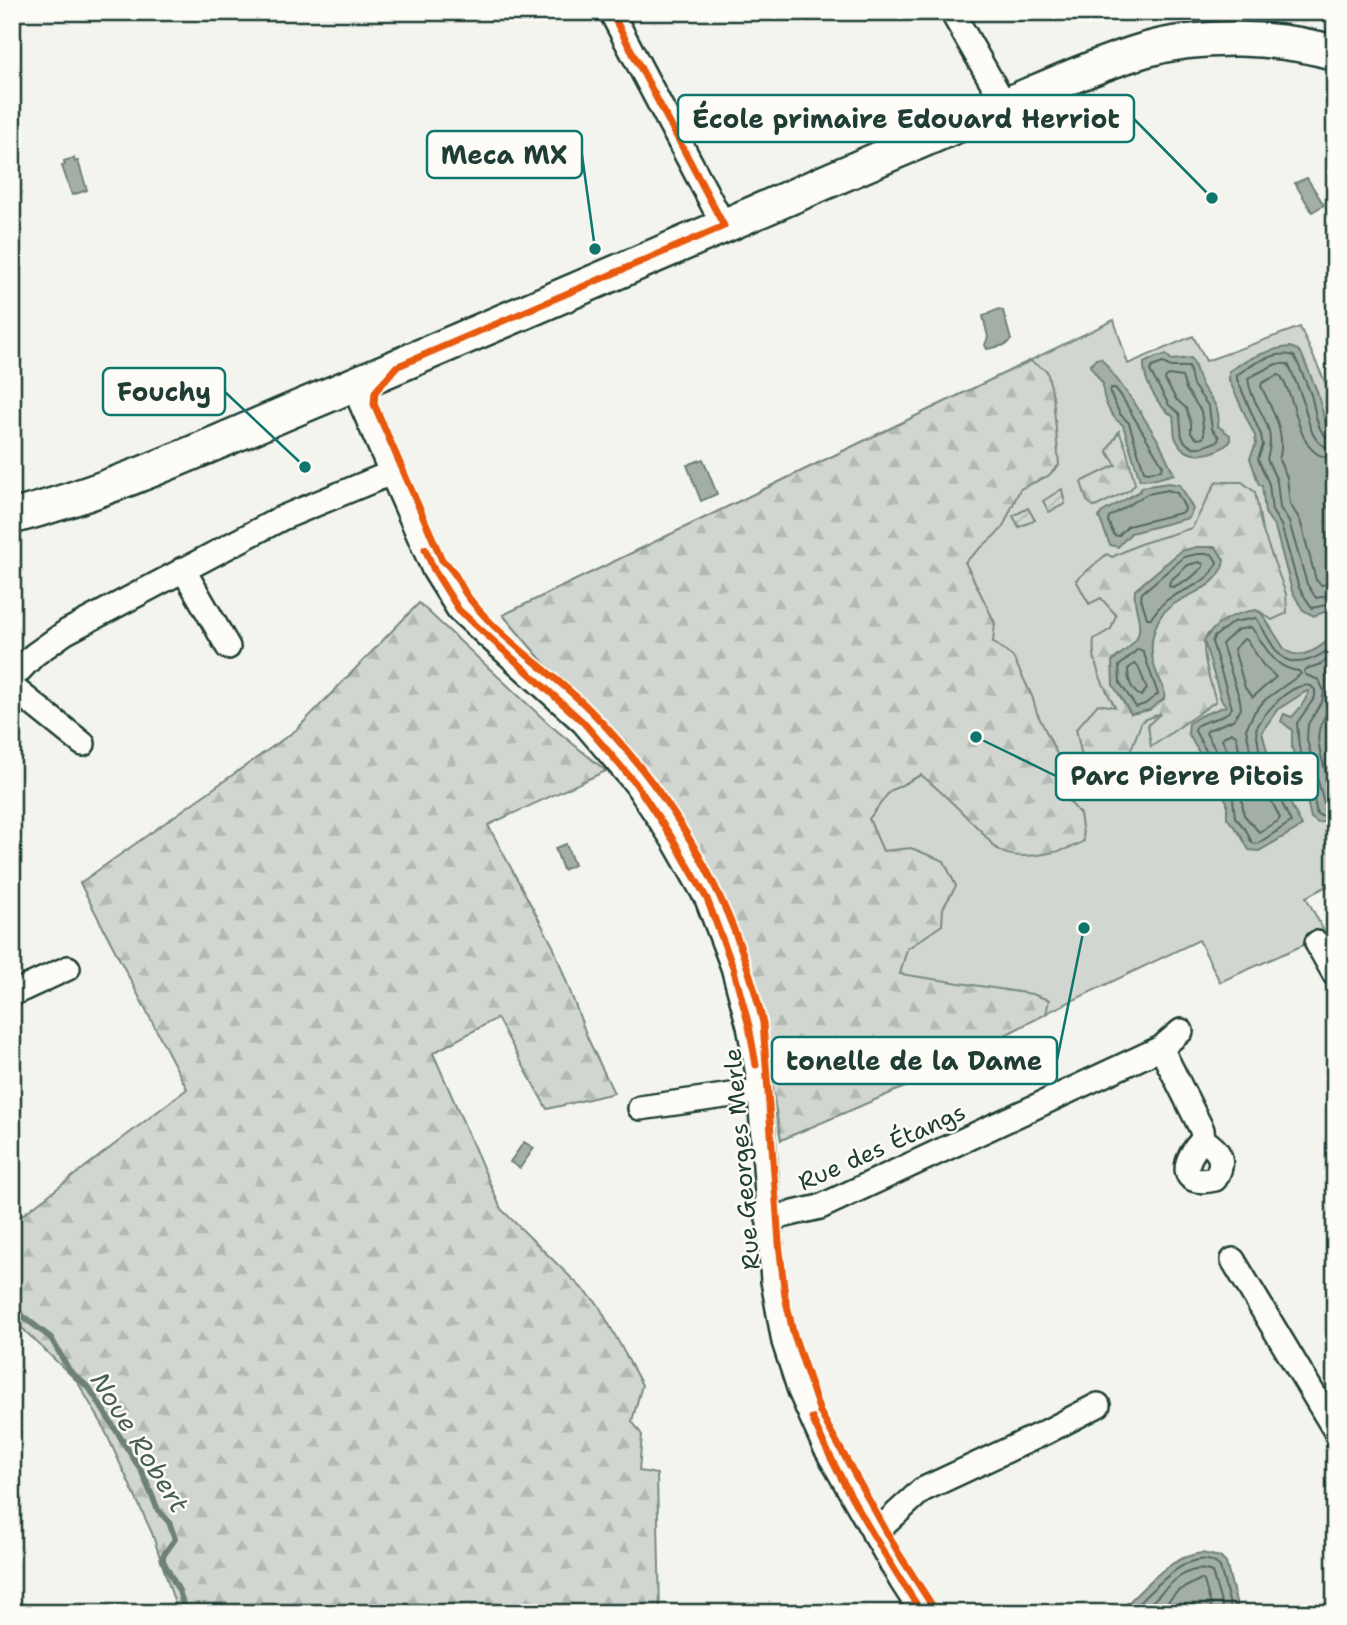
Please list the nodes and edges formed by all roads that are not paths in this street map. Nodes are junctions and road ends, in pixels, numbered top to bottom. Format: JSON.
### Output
{"nodes":[{"id":1,"x":611,"y":12,"type":"edge"},
{"id":2,"x":952,"y":12,"type":"edge"},
{"id":3,"x":1328,"y":48,"type":"edge"},
{"id":4,"x":1005,"y":105,"type":"junction"},
{"id":5,"x":724,"y":226,"type":"junction"},
{"id":6,"x":353,"y":385,"type":"junction"},
{"id":7,"x":391,"y":473,"type":"junction"},
{"id":8,"x":12,"y":517,"type":"edge"},
{"id":9,"x":183,"y":569,"type":"junction"},
{"id":10,"x":228,"y":647,"type":"dead end"},
{"id":11,"x":12,"y":678,"type":"edge"},
{"id":12,"x":12,"y":687,"type":"edge"},
{"id":13,"x":83,"y":744,"type":"dead end"},
{"id":14,"x":1317,"y":943,"type":"dead end"},
{"id":15,"x":68,"y":968,"type":"dead end"},
{"id":16,"x":1335,"y":975,"type":"edge"},
{"id":17,"x":12,"y":994,"type":"edge"},
{"id":18,"x":1181,"y":1031,"type":"dead end"},
{"id":19,"x":1161,"y":1048,"type":"junction"},
{"id":20,"x":760,"y":1091,"type":"junction"},
{"id":21,"x":640,"y":1108,"type":"dead end"},
{"id":22,"x":1203,"y":1135,"type":"dead end"},
{"id":23,"x":768,"y":1220,"type":"junction"},
{"id":24,"x":1233,"y":1260,"type":"dead end"},
{"id":25,"x":1098,"y":1405,"type":"dead end"},
{"id":26,"x":1335,"y":1430,"type":"edge"},
{"id":27,"x":874,"y":1534,"type":"junction"},
{"id":28,"x":922,"y":1613,"type":"edge"}],
"edges":[{"from":1,"to":5,"type":"street"},
{"from":2,"to":4,"type":"street"},
{"from":3,"to":4,"type":"street"},
{"from":4,"to":5,"type":"street"},
{"from":5,"to":6,"type":"street"},
{"from":6,"to":7,"type":"street","name":"Rue Georges Merle"},
{"from":6,"to":8,"type":"street"},
{"from":7,"to":9,"type":"street"},
{"from":7,"to":20,"type":"street","name":"Rue Georges Merle"},
{"from":9,"to":10,"type":"street"},
{"from":9,"to":11,"type":"street"},
{"from":12,"to":13,"type":"street"},
{"from":14,"to":16,"type":"street"},
{"from":15,"to":17,"type":"street"},
{"from":18,"to":19,"type":"street","name":"Rue des Étangs"},
{"from":19,"to":22,"type":"street"},
{"from":19,"to":23,"type":"street","name":"Rue des Étangs"},
{"from":20,"to":21,"type":"street"},
{"from":20,"to":23,"type":"street","name":"Rue Georges Merle"},
{"from":23,"to":27,"type":"street","name":"Rue Georges Merle"},
{"from":24,"to":26,"type":"street"},
{"from":25,"to":27,"type":"street"},
{"from":27,"to":28,"type":"street","name":"Rue Georges Merle"}]}
